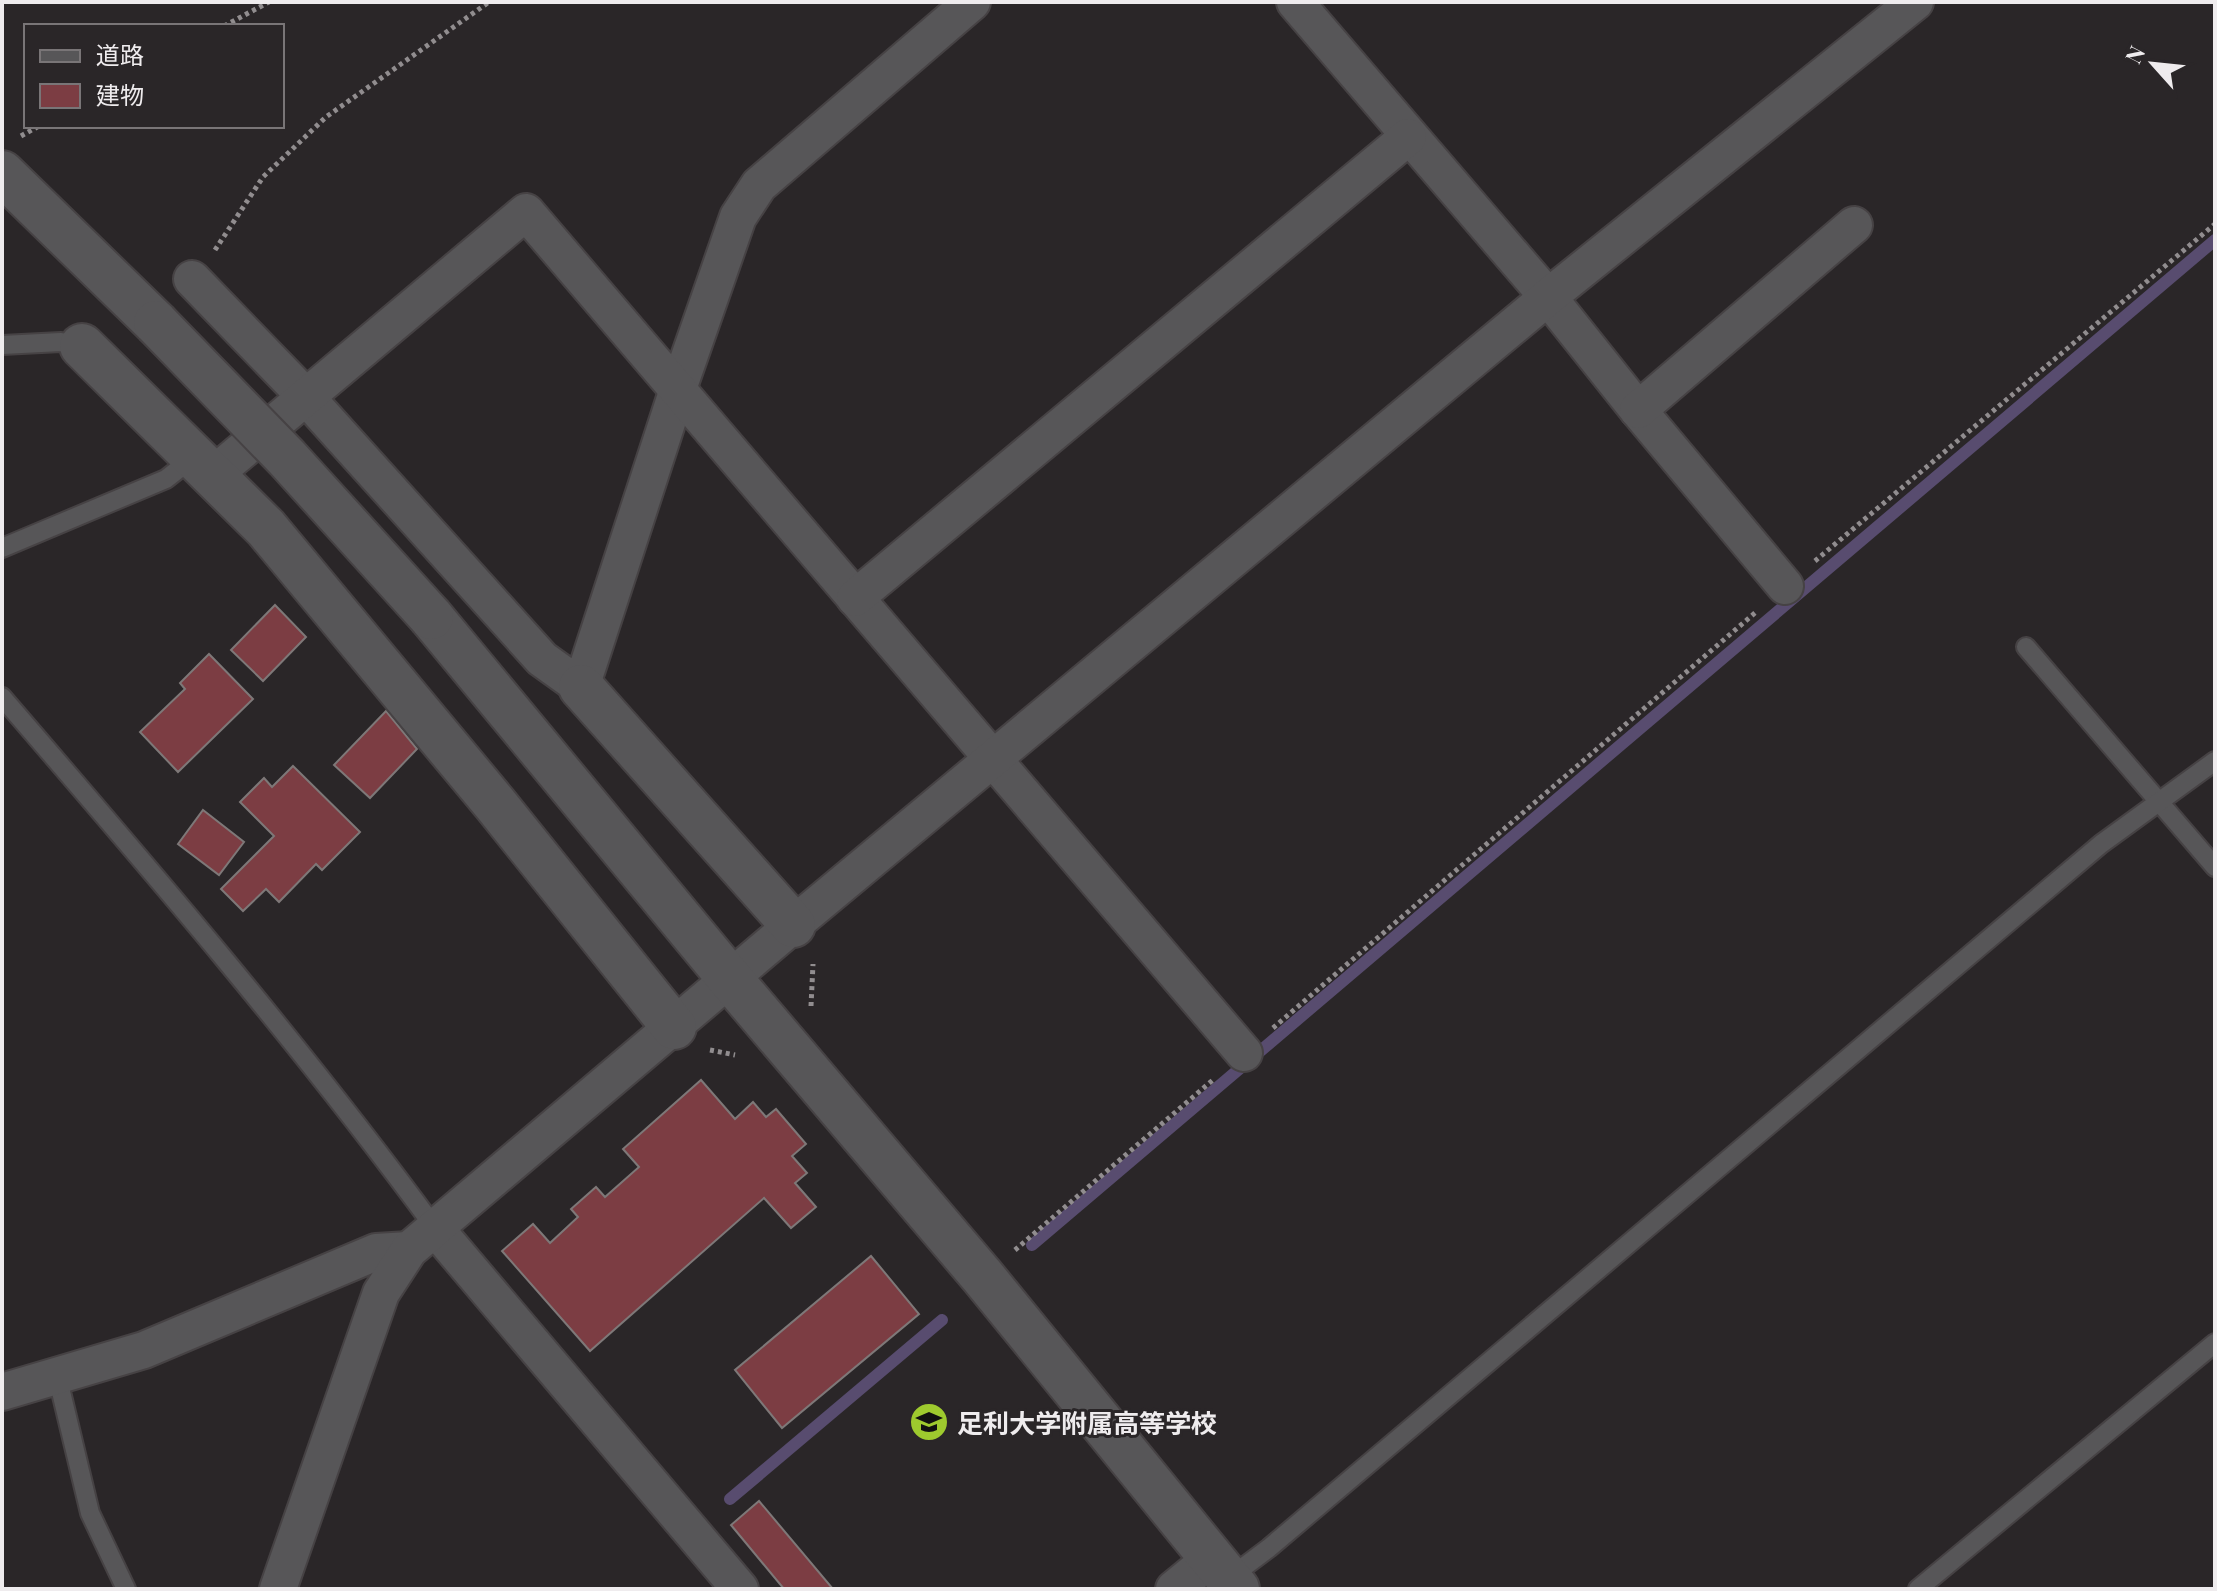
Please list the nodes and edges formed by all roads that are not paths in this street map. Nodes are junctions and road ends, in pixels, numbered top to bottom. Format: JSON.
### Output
{"nodes":[{"id":1,"x":972,"y":2,"type":"edge"},
{"id":2,"x":1295,"y":2,"type":"edge"},
{"id":3,"x":1915,"y":2,"type":"edge"},
{"id":4,"x":1408,"y":137,"type":"junction"},
{"id":5,"x":2,"y":173,"type":"edge"},
{"id":6,"x":1854,"y":225,"type":"dead end"},
{"id":7,"x":192,"y":279,"type":"road end"},
{"id":8,"x":1548,"y":297,"type":"junction"},
{"id":9,"x":90,"y":343,"type":"joint"},
{"id":10,"x":2,"y":345,"type":"edge"},
{"id":11,"x":678,"y":389,"type":"junction"},
{"id":12,"x":306,"y":397,"type":"junction"},
{"id":13,"x":1638,"y":410,"type":"junction"},
{"id":14,"x":204,"y":466,"type":"junction"},
{"id":15,"x":2,"y":548,"type":"edge"},
{"id":16,"x":1785,"y":586,"type":"road end"},
{"id":17,"x":855,"y":598,"type":"junction"},
{"id":18,"x":2026,"y":647,"type":"dead end"},
{"id":19,"x":581,"y":687,"type":"junction"},
{"id":20,"x":2,"y":697,"type":"edge"},
{"id":21,"x":992,"y":761,"type":"junction"},
{"id":22,"x":2215,"y":761,"type":"edge"},
{"id":23,"x":2158,"y":801,"type":"junction"},
{"id":24,"x":2215,"y":867,"type":"edge"},
{"id":25,"x":793,"y":925,"type":"junction"},
{"id":26,"x":731,"y":980,"type":"junction"},
{"id":27,"x":674,"y":1027,"type":"junction"},
{"id":28,"x":1244,"y":1053,"type":"road end"},
{"id":29,"x":422,"y":1239,"type":"junction"},
{"id":30,"x":2215,"y":1343,"type":"edge"},
{"id":31,"x":57,"y":1375,"type":"junction"},
{"id":32,"x":2,"y":1392,"type":"edge"},
{"id":33,"x":1226,"y":1575,"type":"edge"},
{"id":34,"x":126,"y":1589,"type":"edge"},
{"id":35,"x":278,"y":1589,"type":"edge"},
{"id":36,"x":740,"y":1589,"type":"edge"},
{"id":37,"x":1174,"y":1589,"type":"edge"},
{"id":38,"x":1918,"y":1589,"type":"edge"}],
"edges":[{"from":1,"to":11,"type":"street"},
{"from":2,"to":4,"type":"street"},
{"from":3,"to":8,"type":"street"},
{"from":4,"to":8,"type":"street"},
{"from":4,"to":17,"type":"street"},
{"from":5,"to":26,"type":"street","bridge":true},
{"from":6,"to":13,"type":"street"},
{"from":7,"to":12,"type":"street"},
{"from":8,"to":13,"type":"street"},
{"from":8,"to":21,"type":"street"},
{"from":9,"to":10,"type":"lane"},
{"from":9,"to":14,"type":"street"},
{"from":11,"to":12,"type":"street"},
{"from":11,"to":17,"type":"street"},
{"from":11,"to":19,"type":"street"},
{"from":12,"to":14,"type":"street"},
{"from":12,"to":19,"type":"street"},
{"from":13,"to":16,"type":"street"},
{"from":14,"to":15,"type":"lane"},
{"from":14,"to":27,"type":"street"},
{"from":17,"to":21,"type":"street"},
{"from":18,"to":23,"type":"lane"},
{"from":19,"to":25,"type":"street"},
{"from":20,"to":29,"type":"lane"},
{"from":21,"to":25,"type":"street"},
{"from":21,"to":28,"type":"street"},
{"from":22,"to":23,"type":"lane"},
{"from":23,"to":24,"type":"lane"},
{"from":23,"to":33,"type":"lane"},
{"from":25,"to":26,"type":"street"},
{"from":26,"to":27,"type":"street"},
{"from":26,"to":33,"type":"street"},
{"from":27,"to":29,"type":"street"},
{"from":29,"to":31,"type":"street"},
{"from":29,"to":35,"type":"street"},
{"from":29,"to":36,"type":"street"},
{"from":30,"to":38,"type":"lane"},
{"from":31,"to":32,"type":"street"},
{"from":31,"to":34,"type":"lane"},
{"from":33,"to":37,"type":"street"}]}
